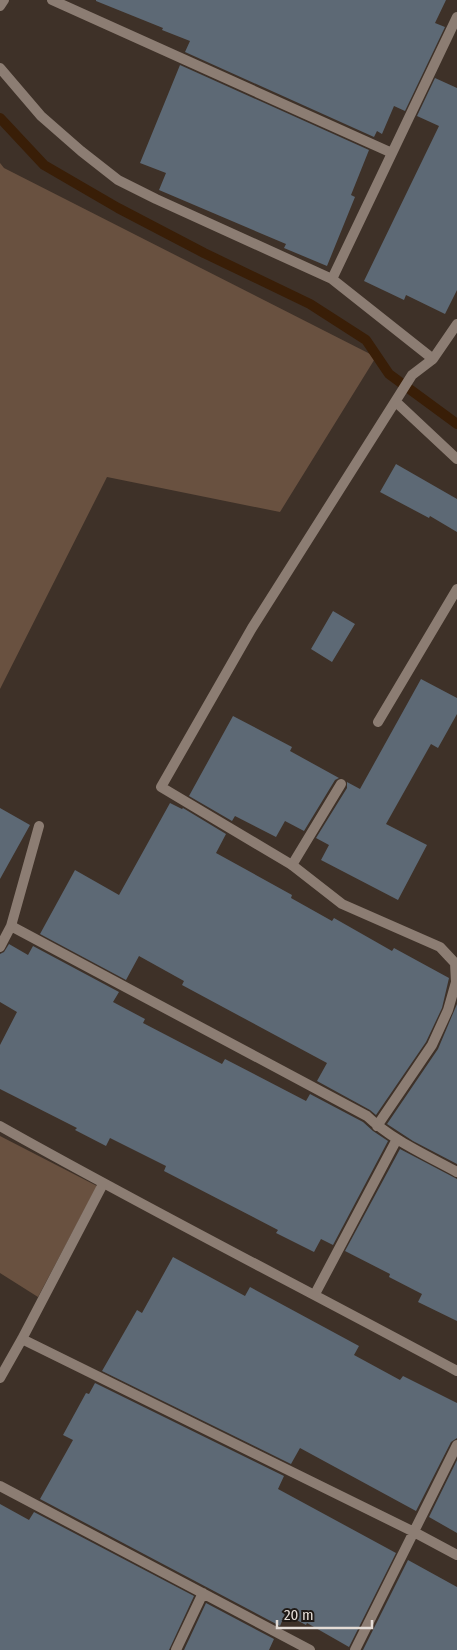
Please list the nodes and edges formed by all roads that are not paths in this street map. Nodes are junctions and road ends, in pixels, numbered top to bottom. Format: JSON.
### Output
{"nodes":[{"id":1,"x":4,"y":0,"type":"edge"},
{"id":2,"x":52,"y":0,"type":"edge"},
{"id":3,"x":0,"y":6,"type":"edge"},
{"id":4,"x":457,"y":17,"type":"edge"},
{"id":5,"x":0,"y":68,"type":"edge"},
{"id":6,"x":392,"y":153,"type":"junction"},
{"id":7,"x":332,"y":279,"type":"junction"},
{"id":8,"x":457,"y":324,"type":"edge"},
{"id":9,"x":433,"y":359,"type":"junction"},
{"id":10,"x":397,"y":400,"type":"junction"},
{"id":11,"x":457,"y":459,"type":"edge"},
{"id":12,"x":457,"y":590,"type":"edge"},
{"id":13,"x":378,"y":722,"type":"dead end"},
{"id":14,"x":342,"y":784,"type":"dead end"},
{"id":15,"x":39,"y":826,"type":"dead end"},
{"id":16,"x":292,"y":865,"type":"junction"},
{"id":17,"x":11,"y":926,"type":"junction"},
{"id":18,"x":0,"y":947,"type":"edge"},
{"id":19,"x":0,"y":1126,"type":"edge"},
{"id":20,"x":377,"y":1126,"type":"junction"},
{"id":21,"x":397,"y":1139,"type":"junction"},
{"id":22,"x":457,"y":1172,"type":"edge"},
{"id":23,"x":103,"y":1184,"type":"junction"},
{"id":24,"x":315,"y":1294,"type":"junction"},
{"id":25,"x":22,"y":1340,"type":"junction"},
{"id":26,"x":457,"y":1371,"type":"edge"},
{"id":27,"x":0,"y":1378,"type":"edge"},
{"id":28,"x":457,"y":1446,"type":"edge"},
{"id":29,"x":0,"y":1486,"type":"edge"},
{"id":30,"x":414,"y":1532,"type":"junction"},
{"id":31,"x":457,"y":1555,"type":"edge"},
{"id":32,"x":203,"y":1593,"type":"junction"},
{"id":33,"x":176,"y":1650,"type":"edge"},
{"id":34,"x":310,"y":1650,"type":"edge"},
{"id":35,"x":355,"y":1650,"type":"edge"}],
"edges":[{"from":1,"to":3,"type":"street"},
{"from":2,"to":6,"type":"street"},
{"from":4,"to":6,"type":"street"},
{"from":5,"to":7,"type":"street"},
{"from":6,"to":7,"type":"street"},
{"from":7,"to":9,"type":"street"},
{"from":8,"to":9,"type":"street"},
{"from":9,"to":10,"type":"street"},
{"from":10,"to":11,"type":"street"},
{"from":10,"to":16,"type":"street"},
{"from":12,"to":13,"type":"street"},
{"from":14,"to":16,"type":"street"},
{"from":15,"to":17,"type":"street"},
{"from":16,"to":20,"type":"street"},
{"from":17,"to":18,"type":"street"},
{"from":17,"to":20,"type":"street"},
{"from":19,"to":23,"type":"street"},
{"from":20,"to":21,"type":"street"},
{"from":21,"to":22,"type":"street"},
{"from":21,"to":24,"type":"street"},
{"from":23,"to":24,"type":"street"},
{"from":23,"to":25,"type":"street"},
{"from":24,"to":26,"type":"street"},
{"from":25,"to":27,"type":"street"},
{"from":25,"to":30,"type":"street"},
{"from":28,"to":30,"type":"street"},
{"from":29,"to":32,"type":"street"},
{"from":30,"to":31,"type":"street"},
{"from":30,"to":35,"type":"street"},
{"from":32,"to":33,"type":"street"},
{"from":32,"to":34,"type":"street"}]}
